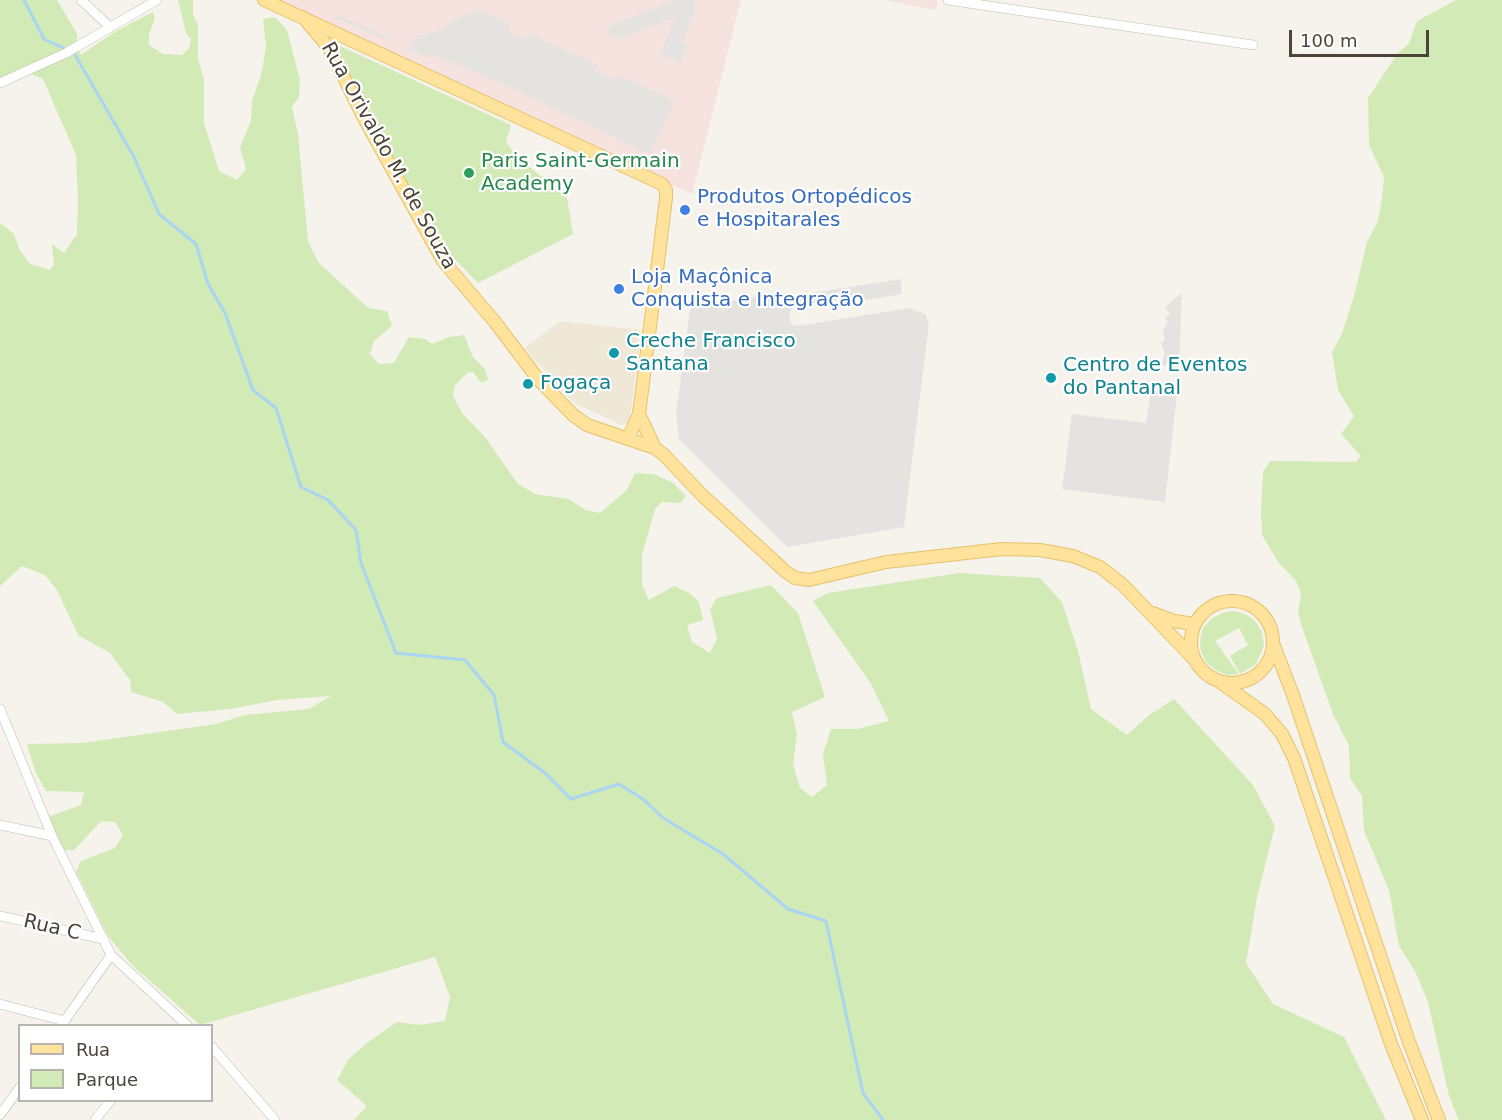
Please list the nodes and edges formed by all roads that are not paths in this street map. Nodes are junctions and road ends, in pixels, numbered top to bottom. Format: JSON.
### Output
{"nodes":[{"id":1,"x":81,"y":0,"type":"edge"},
{"id":2,"x":157,"y":0,"type":"edge"},
{"id":3,"x":264,"y":0,"type":"edge"},
{"id":4,"x":948,"y":0,"type":"edge"},
{"id":5,"x":303,"y":17,"type":"junction"},
{"id":6,"x":110,"y":27,"type":"junction"},
{"id":7,"x":339,"y":35,"type":"junction"},
{"id":8,"x":1254,"y":45,"type":"dead end"},
{"id":9,"x":329,"y":48,"type":"junction"},
{"id":10,"x":0,"y":83,"type":"edge"},
{"id":11,"x":639,"y":414,"type":"junction"},
{"id":12,"x":628,"y":439,"type":"junction"},
{"id":13,"x":655,"y":448,"type":"junction"},
{"id":14,"x":1148,"y":610,"type":"junction"},
{"id":15,"x":1195,"y":624,"type":"junction"},
{"id":16,"x":1273,"y":643,"type":"junction"},
{"id":17,"x":1194,"y":659,"type":"junction"},
{"id":18,"x":1220,"y":682,"type":"junction"},
{"id":19,"x":0,"y":709,"type":"edge"},
{"id":20,"x":0,"y":734,"type":"edge"},
{"id":21,"x":12,"y":736,"type":"junction"},
{"id":22,"x":0,"y":825,"type":"edge"},
{"id":23,"x":52,"y":836,"type":"junction"},
{"id":24,"x":0,"y":916,"type":"edge"},
{"id":25,"x":103,"y":939,"type":"junction"},
{"id":26,"x":111,"y":955,"type":"junction"},
{"id":27,"x":0,"y":1004,"type":"edge"},
{"id":28,"x":178,"y":1016,"type":"junction"},
{"id":29,"x":63,"y":1023,"type":"edge"},
{"id":30,"x":172,"y":1024,"type":"edge"},
{"id":31,"x":186,"y":1024,"type":"edge"},
{"id":32,"x":213,"y":1048,"type":"edge"},
{"id":33,"x":18,"y":1090,"type":"edge"},
{"id":34,"x":110,"y":1102,"type":"edge"},
{"id":35,"x":0,"y":1115,"type":"edge"},
{"id":36,"x":8,"y":1120,"type":"edge"},
{"id":37,"x":95,"y":1120,"type":"edge"},
{"id":38,"x":275,"y":1120,"type":"edge"},
{"id":39,"x":1422,"y":1120,"type":"edge"},
{"id":40,"x":1439,"y":1120,"type":"edge"}],
"edges":[{"from":1,"to":6,"type":"street"},
{"from":2,"to":6,"type":"street"},
{"from":3,"to":5,"type":"main road","name":"Rua Orivaldo M. de Souza"},
{"from":4,"to":8,"type":"street"},
{"from":5,"to":7,"type":"main road","name":"Rua Orivaldo M. de Souza"},
{"from":5,"to":9,"type":"main road","name":"Rua Orivaldo M. de Souza"},
{"from":6,"to":10,"type":"street"},
{"from":7,"to":9,"type":"main road"},
{"from":7,"to":11,"type":"main road","name":"Rua Orivaldo M. de Souza"},
{"from":9,"to":12,"type":"main road","name":"Rua Orivaldo M. de Souza"},
{"from":11,"to":12,"type":"main road","name":"Rua Orivaldo M. de Souza"},
{"from":11,"to":13,"type":"main road","name":"Rua Orivaldo M. de Souza"},
{"from":12,"to":13,"type":"main road","name":"Rua Orivaldo M. de Souza"},
{"from":13,"to":14,"type":"main road","name":"Rua Orivaldo M. de Souza"},
{"from":14,"to":15,"type":"main road","name":"Rua Orivaldo M. de Souza"},
{"from":14,"to":17,"type":"main road","name":"Rua Orivaldo M. de Souza"},
{"from":15,"to":16,"type":"main road"},
{"from":15,"to":17,"type":"main road"},
{"from":16,"to":18,"type":"main road"},
{"from":16,"to":40,"type":"main road"},
{"from":17,"to":18,"type":"main road"},
{"from":18,"to":39,"type":"main road"},
{"from":19,"to":21,"type":"street"},
{"from":20,"to":21,"type":"street"},
{"from":21,"to":23,"type":"street"},
{"from":22,"to":23,"type":"street"},
{"from":23,"to":25,"type":"street"},
{"from":24,"to":25,"type":"street","name":"Rua C"},
{"from":25,"to":26,"type":"street"},
{"from":26,"to":28,"type":"street"},
{"from":26,"to":29,"type":"street"},
{"from":27,"to":29,"type":"street"},
{"from":28,"to":30,"type":"street"},
{"from":28,"to":31,"type":"street"},
{"from":32,"to":38,"type":"street"},
{"from":33,"to":35,"type":"street"},
{"from":34,"to":37,"type":"street"},
{"from":35,"to":36,"type":"street"}]}
